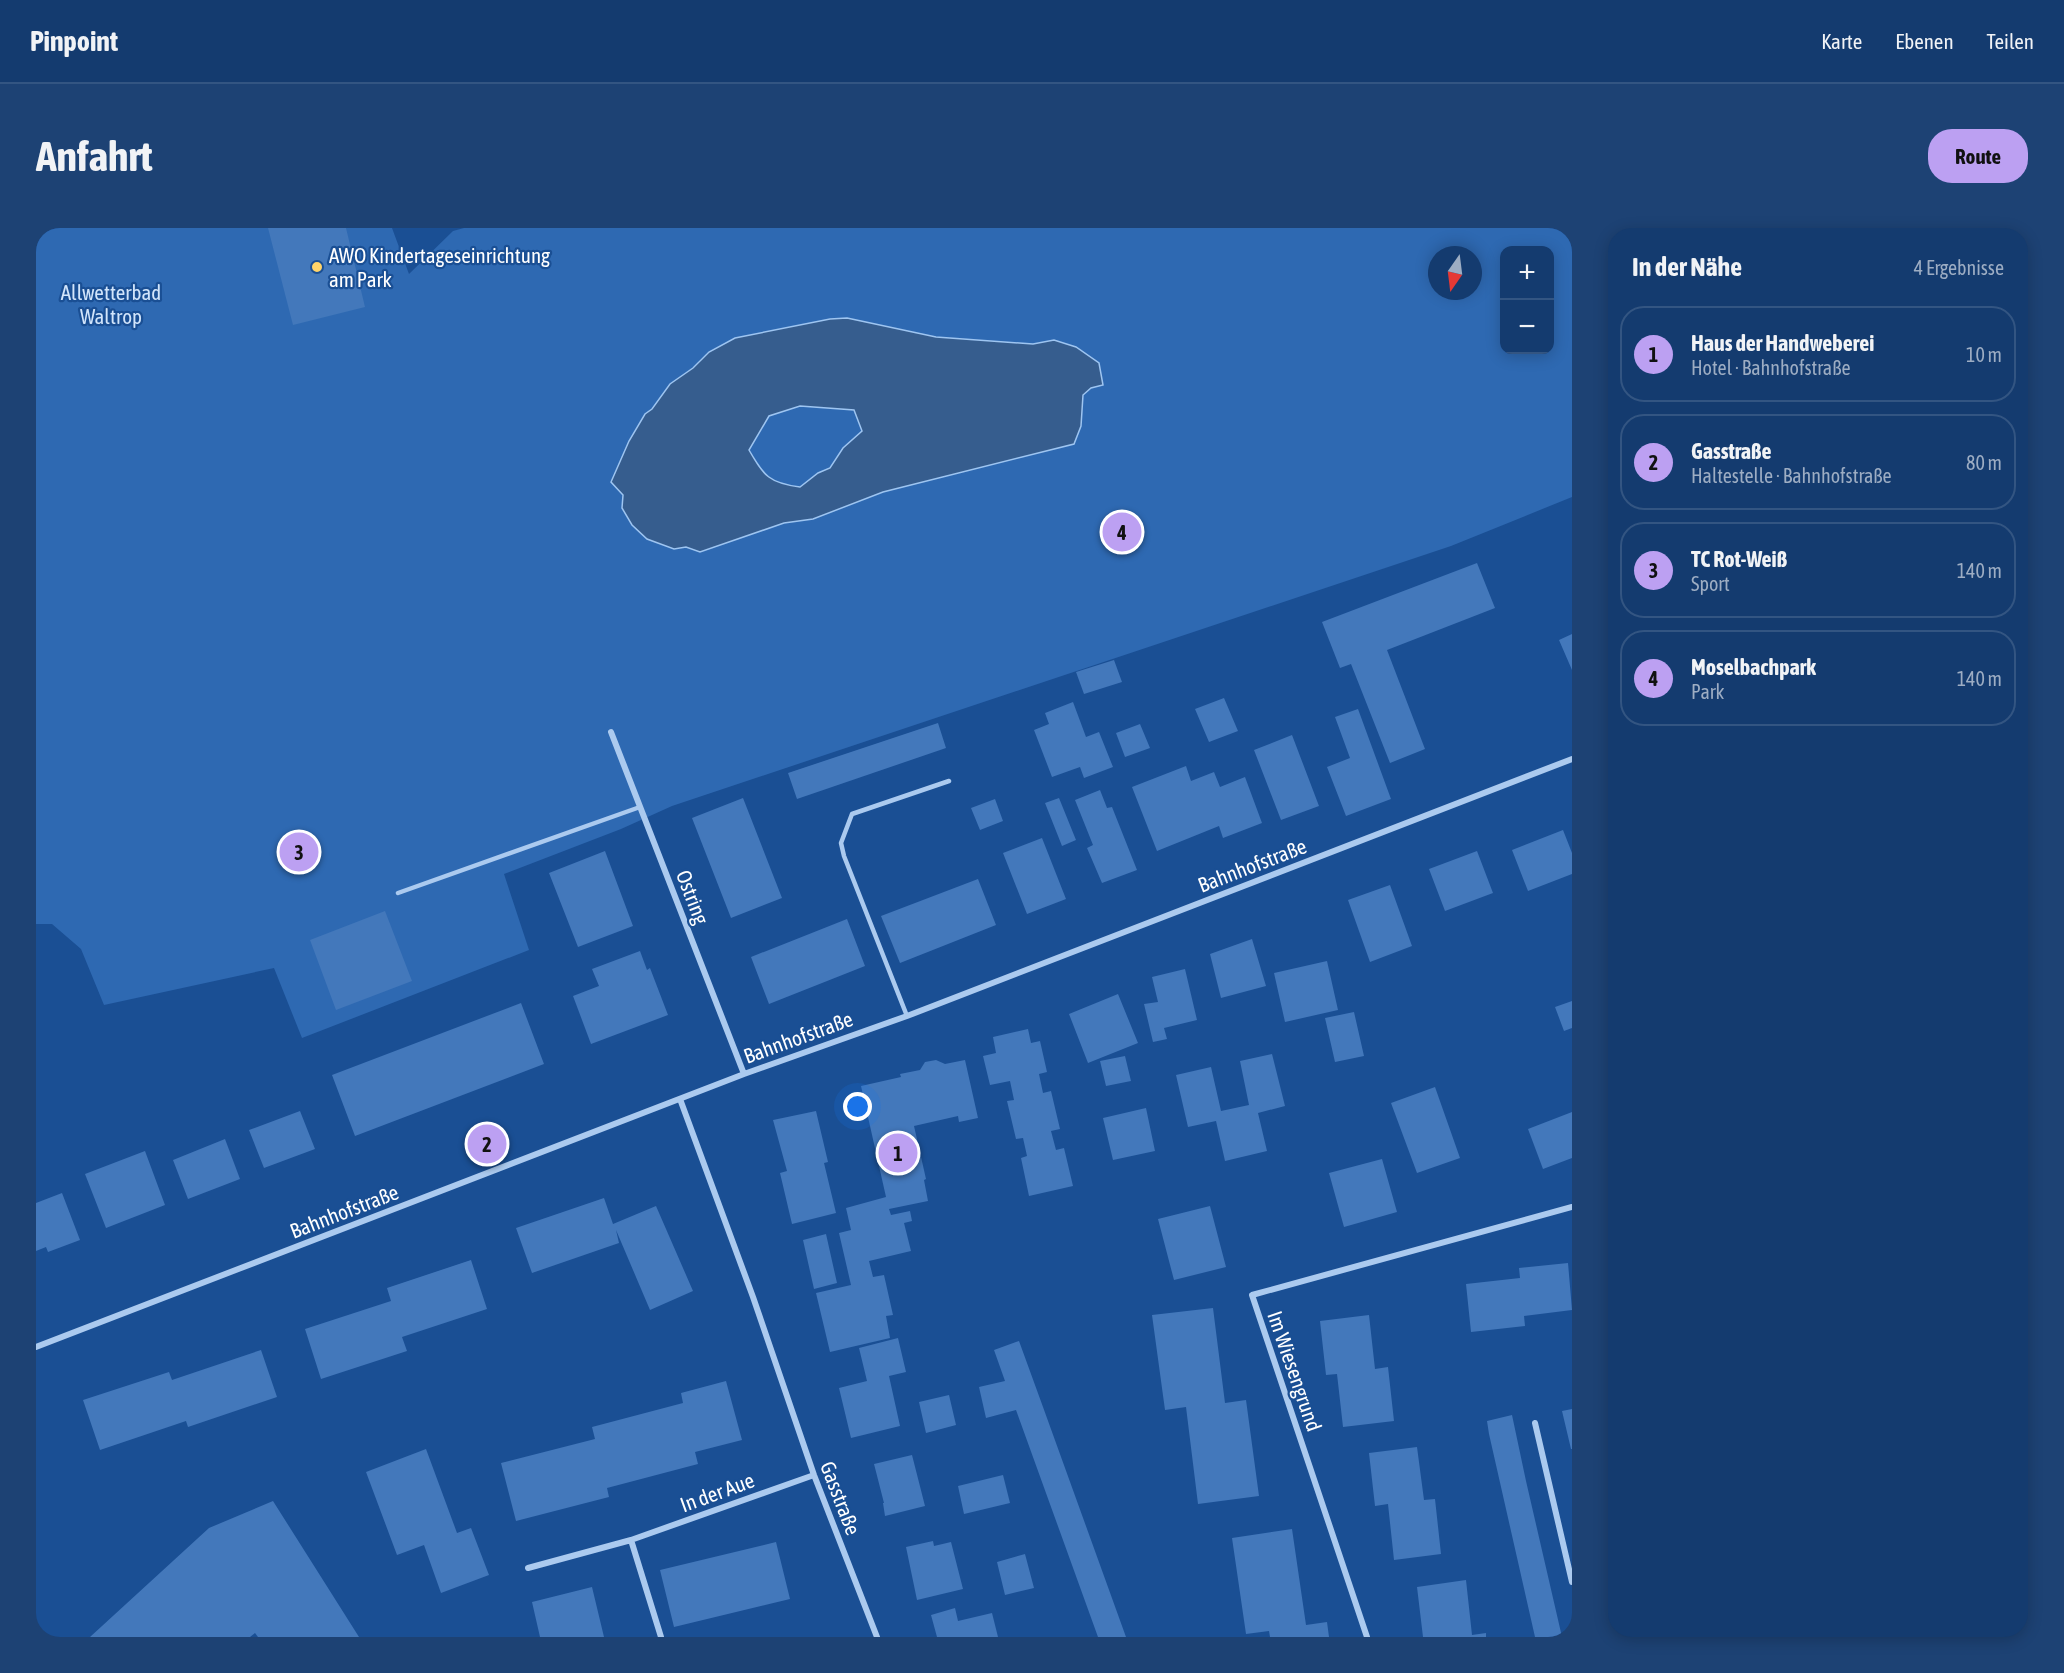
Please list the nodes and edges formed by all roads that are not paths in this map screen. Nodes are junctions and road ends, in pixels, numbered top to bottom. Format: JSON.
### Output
{"nodes":[{"id":1,"x":611,"y":732,"type":"dead end"},
{"id":2,"x":1572,"y":759,"type":"edge"},
{"id":3,"x":948,"y":781,"type":"dead end"},
{"id":4,"x":640,"y":807,"type":"junction"},
{"id":5,"x":398,"y":893,"type":"dead end"},
{"id":6,"x":906,"y":1016,"type":"junction"},
{"id":7,"x":744,"y":1074,"type":"junction"},
{"id":8,"x":680,"y":1099,"type":"junction"},
{"id":9,"x":1572,"y":1207,"type":"edge"},
{"id":10,"x":36,"y":1347,"type":"edge"},
{"id":11,"x":1535,"y":1422,"type":"dead end"},
{"id":12,"x":814,"y":1475,"type":"junction"},
{"id":13,"x":631,"y":1540,"type":"junction"},
{"id":14,"x":1572,"y":1543,"type":"edge"},
{"id":15,"x":1563,"y":1545,"type":"junction"},
{"id":16,"x":528,"y":1568,"type":"dead end"},
{"id":17,"x":1572,"y":1582,"type":"edge"},
{"id":18,"x":661,"y":1637,"type":"edge"},
{"id":19,"x":877,"y":1637,"type":"edge"},
{"id":20,"x":1367,"y":1637,"type":"edge"}],
"edges":[{"from":1,"to":4,"type":"street","name":"Ostring"},
{"from":2,"to":6,"type":"street","name":"Bahnhofstraße"},
{"from":3,"to":6,"type":"lane"},
{"from":4,"to":5,"type":"lane"},
{"from":4,"to":7,"type":"street","name":"Ostring"},
{"from":6,"to":7,"type":"street","name":"Bahnhofstraße"},
{"from":7,"to":8,"type":"street","name":"Bahnhofstraße"},
{"from":8,"to":10,"type":"street","name":"Bahnhofstraße"},
{"from":8,"to":12,"type":"street","name":"Gasstraße"},
{"from":9,"to":20,"type":"street","name":"Im Wiesengrund"},
{"from":11,"to":15,"type":"street"},
{"from":12,"to":13,"type":"street","name":"In der Aue"},
{"from":12,"to":19,"type":"street","name":"Gasstraße"},
{"from":13,"to":16,"type":"street","name":"In der Aue"},
{"from":13,"to":18,"type":"street"},
{"from":14,"to":15,"type":"lane"},
{"from":15,"to":17,"type":"street"}]}
